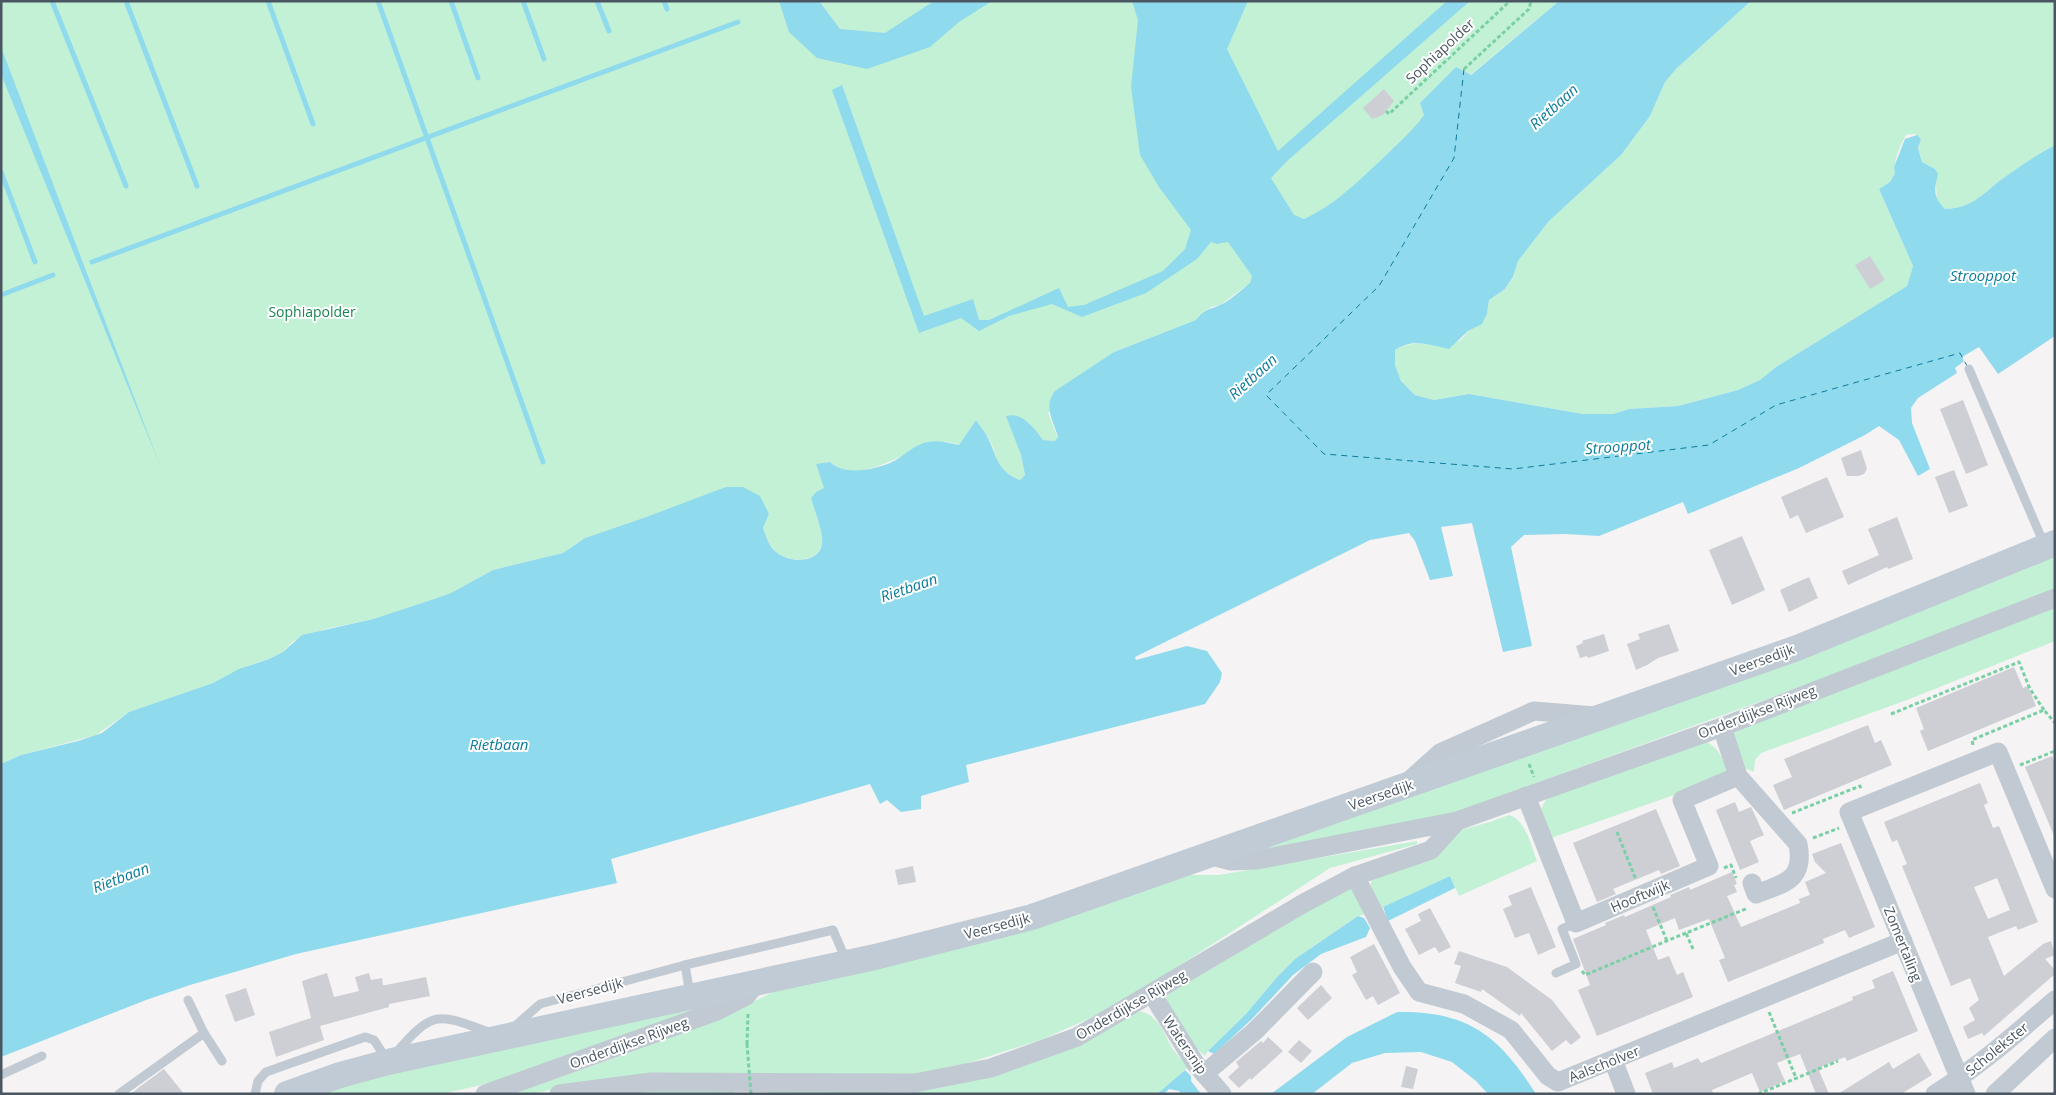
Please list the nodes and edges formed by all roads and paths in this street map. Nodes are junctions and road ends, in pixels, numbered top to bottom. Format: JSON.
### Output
{"nodes":[{"id":1,"x":1510,"y":1,"type":"edge"},
{"id":2,"x":1531,"y":1,"type":"edge"},
{"id":3,"x":1464,"y":69,"type":"dead end"},
{"id":4,"x":1386,"y":111,"type":"dead end"},
{"id":5,"x":1969,"y":369,"type":"dead end"},
{"id":6,"x":2050,"y":545,"type":"edge"},
{"id":7,"x":2055,"y":598,"type":"edge"},
{"id":8,"x":2044,"y":710,"type":"junction"},
{"id":9,"x":1891,"y":714,"type":"dead end"},
{"id":10,"x":1602,"y":717,"type":"junction"},
{"id":11,"x":2055,"y":723,"type":"edge"},
{"id":12,"x":1722,"y":726,"type":"junction"},
{"id":13,"x":1522,"y":745,"type":"junction"},
{"id":14,"x":2055,"y":751,"type":"edge"},
{"id":15,"x":1979,"y":759,"type":"junction"},
{"id":16,"x":2006,"y":770,"type":"junction"},
{"id":17,"x":1738,"y":776,"type":"junction"},
{"id":18,"x":1401,"y":788,"type":"junction"},
{"id":19,"x":1533,"y":794,"type":"junction"},
{"id":20,"x":1867,"y":804,"type":"junction"},
{"id":21,"x":1783,"y":816,"type":"junction"},
{"id":22,"x":1457,"y":821,"type":"junction"},
{"id":23,"x":1852,"y":823,"type":"junction"},
{"id":24,"x":1616,"y":832,"type":"dead end"},
{"id":25,"x":1798,"y":844,"type":"junction"},
{"id":26,"x":1208,"y":855,"type":"junction"},
{"id":27,"x":1708,"y":866,"type":"junction"},
{"id":28,"x":1355,"y":876,"type":"junction"},
{"id":29,"x":1754,"y":888,"type":"junction"},
{"id":30,"x":2055,"y":889,"type":"edge"},
{"id":31,"x":1644,"y":894,"type":"junction"},
{"id":32,"x":1576,"y":924,"type":"junction"},
{"id":33,"x":1686,"y":934,"type":"junction"},
{"id":34,"x":1903,"y":941,"type":"junction"},
{"id":35,"x":1667,"y":942,"type":"junction"},
{"id":36,"x":1693,"y":949,"type":"dead end"},
{"id":37,"x":847,"y":963,"type":"junction"},
{"id":38,"x":1576,"y":964,"type":"junction"},
{"id":39,"x":686,"y":965,"type":"junction"},
{"id":40,"x":1313,"y":972,"type":"dead end"},
{"id":41,"x":1556,"y":972,"type":"dead end"},
{"id":42,"x":752,"y":989,"type":"junction"},
{"id":43,"x":1152,"y":994,"type":"junction"},
{"id":44,"x":690,"y":997,"type":"junction"},
{"id":45,"x":1764,"y":998,"type":"junction"},
{"id":46,"x":188,"y":1000,"type":"dead end"},
{"id":47,"x":2055,"y":1000,"type":"edge"},
{"id":48,"x":204,"y":1033,"type":"junction"},
{"id":49,"x":502,"y":1037,"type":"junction"},
{"id":50,"x":2055,"y":1038,"type":"edge"},
{"id":51,"x":42,"y":1056,"type":"dead end"},
{"id":52,"x":1612,"y":1060,"type":"junction"},
{"id":53,"x":222,"y":1061,"type":"dead end"},
{"id":54,"x":388,"y":1062,"type":"junction"},
{"id":55,"x":1838,"y":1062,"type":"dead end"},
{"id":56,"x":1204,"y":1074,"type":"junction"},
{"id":57,"x":1,"y":1075,"type":"edge"},
{"id":58,"x":1796,"y":1078,"type":"junction"},
{"id":59,"x":1962,"y":1087,"type":"edge"},
{"id":60,"x":491,"y":1093,"type":"edge"},
{"id":61,"x":119,"y":1094,"type":"edge"},
{"id":62,"x":255,"y":1094,"type":"edge"},
{"id":63,"x":287,"y":1094,"type":"edge"},
{"id":64,"x":559,"y":1094,"type":"edge"},
{"id":65,"x":751,"y":1094,"type":"edge"},
{"id":66,"x":1222,"y":1094,"type":"edge"},
{"id":67,"x":1626,"y":1094,"type":"edge"},
{"id":68,"x":1758,"y":1094,"type":"edge"},
{"id":69,"x":1936,"y":1094,"type":"edge"},
{"id":70,"x":1995,"y":1094,"type":"edge"}],
"edges":[{"from":1,"to":4,"type":"path","name":"Sophiapolder"},
{"from":2,"to":3,"type":"path"},
{"from":5,"to":6,"type":"lane"},
{"from":6,"to":10,"type":"main road","name":"Veersedijk"},
{"from":7,"to":12,"type":"street","name":"Onderdijkse Rijweg"},
{"from":8,"to":9,"type":"path"},
{"from":8,"to":11,"type":"path"},
{"from":8,"to":15,"type":"path"},
{"from":10,"to":13,"type":"main road","name":"Veersedijk"},
{"from":10,"to":18,"type":"street"},
{"from":12,"to":17,"type":"street"},
{"from":12,"to":19,"type":"street","name":"Onderdijkse Rijweg"},
{"from":13,"to":18,"type":"main road","name":"Veersedijk"},
{"from":13,"to":19,"type":"path"},
{"from":14,"to":16,"type":"path"},
{"from":15,"to":16,"type":"street"},
{"from":15,"to":20,"type":"street"},
{"from":16,"to":30,"type":"street"},
{"from":17,"to":21,"type":"street"},
{"from":17,"to":27,"type":"street"},
{"from":18,"to":26,"type":"main road","name":"Veersedijk"},
{"from":19,"to":22,"type":"street","name":"Onderdijkse Rijweg"},
{"from":19,"to":32,"type":"street"},
{"from":20,"to":21,"type":"path"},
{"from":20,"to":23,"type":"street"},
{"from":21,"to":25,"type":"street"},
{"from":22,"to":26,"type":"street","name":"Onderdijkse Rijweg"},
{"from":22,"to":28,"type":"street","name":"Onderdijkse Rijweg"},
{"from":23,"to":25,"type":"path"},
{"from":23,"to":34,"type":"street","name":"Zomertaling"},
{"from":24,"to":31,"type":"path"},
{"from":25,"to":29,"type":"street"},
{"from":26,"to":37,"type":"main road","name":"Veersedijk"},
{"from":27,"to":29,"type":"path"},
{"from":27,"to":31,"type":"street","name":"Hooftwijk"},
{"from":28,"to":43,"type":"street","name":"Onderdijkse Rijweg"},
{"from":28,"to":52,"type":"street","name":"Aalscholver"},
{"from":29,"to":33,"type":"path"},
{"from":31,"to":32,"type":"street","name":"Hooftwijk"},
{"from":31,"to":35,"type":"path"},
{"from":32,"to":38,"type":"lane"},
{"from":33,"to":35,"type":"path"},
{"from":33,"to":36,"type":"path"},
{"from":34,"to":45,"type":"street","name":"Aalscholver"},
{"from":34,"to":59,"type":"street","name":"Zomertaling"},
{"from":35,"to":38,"type":"path"},
{"from":37,"to":39,"type":"lane","name":"Veersedijk"},
{"from":37,"to":42,"type":"main road","name":"Veersedijk"},
{"from":38,"to":41,"type":"lane"},
{"from":39,"to":44,"type":"lane"},
{"from":39,"to":49,"type":"lane","name":"Veersedijk"},
{"from":40,"to":56,"type":"street"},
{"from":42,"to":44,"type":"main road","name":"Veersedijk"},
{"from":42,"to":60,"type":"street","name":"Onderdijkse Rijweg"},
{"from":42,"to":65,"type":"path","bridge":true},
{"from":43,"to":56,"type":"street","name":"Watersnip"},
{"from":43,"to":64,"type":"street","name":"Onderdijkse Rijweg"},
{"from":44,"to":49,"type":"main road","name":"Veersedijk"},
{"from":45,"to":52,"type":"street","name":"Aalscholver"},
{"from":45,"to":58,"type":"path"},
{"from":46,"to":48,"type":"lane"},
{"from":47,"to":59,"type":"street","name":"Scholekster"},
{"from":48,"to":53,"type":"lane"},
{"from":48,"to":61,"type":"lane"},
{"from":49,"to":54,"type":"main road","name":"Veersedijk"},
{"from":50,"to":70,"type":"street"},
{"from":51,"to":57,"type":"lane"},
{"from":52,"to":67,"type":"street"},
{"from":54,"to":62,"type":"lane"},
{"from":54,"to":63,"type":"main road","name":"Veersedijk"},
{"from":55,"to":58,"type":"path"},
{"from":56,"to":66,"type":"street","name":"Watersnip"},
{"from":58,"to":68,"type":"path"},
{"from":59,"to":69,"type":"street","name":"Scholekster"}]}
